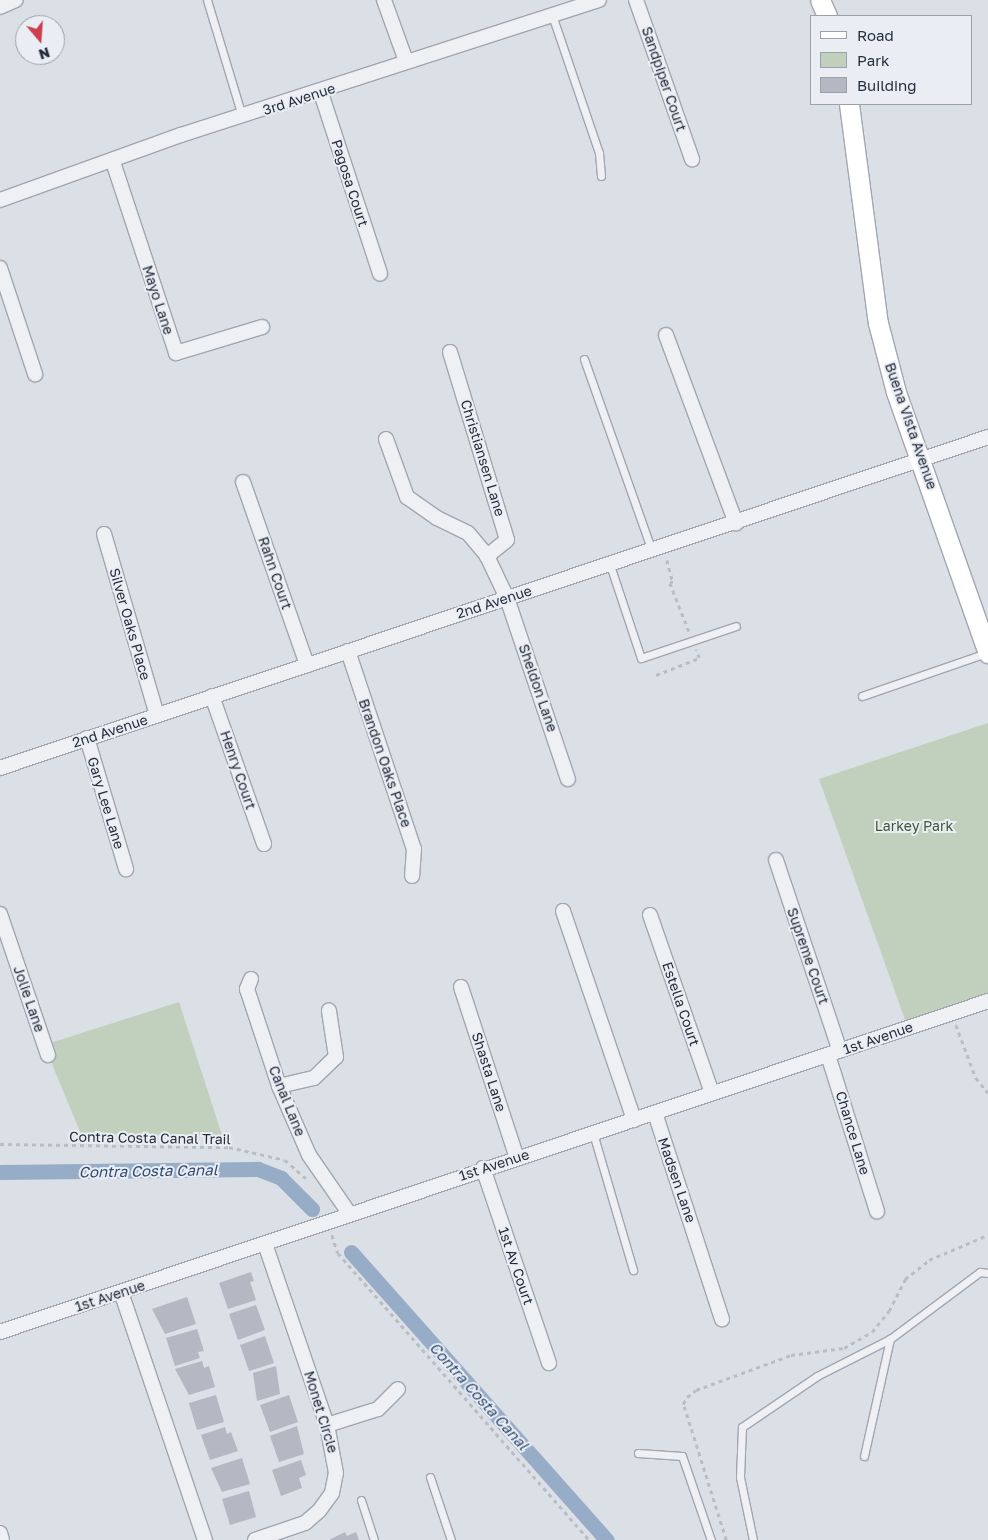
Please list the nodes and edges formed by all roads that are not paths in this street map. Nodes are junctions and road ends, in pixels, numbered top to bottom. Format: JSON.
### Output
{"nodes":[{"id":1,"x":16,"y":0,"type":"edge"},
{"id":2,"x":208,"y":0,"type":"edge"},
{"id":3,"x":384,"y":0,"type":"edge"},
{"id":4,"x":599,"y":0,"type":"edge"},
{"id":5,"x":636,"y":0,"type":"edge"},
{"id":6,"x":820,"y":0,"type":"edge"},
{"id":7,"x":570,"y":4,"type":"edge"},
{"id":8,"x":0,"y":7,"type":"edge"},
{"id":9,"x":552,"y":14,"type":"junction"},
{"id":10,"x":827,"y":15,"type":"edge"},
{"id":11,"x":406,"y":62,"type":"junction"},
{"id":12,"x":321,"y":93,"type":"junction"},
{"id":13,"x":849,"y":105,"type":"edge"},
{"id":14,"x":242,"y":116,"type":"junction"},
{"id":15,"x":692,"y":159,"type":"dead end"},
{"id":16,"x":112,"y":162,"type":"junction"},
{"id":17,"x":601,"y":176,"type":"dead end"},
{"id":18,"x":1,"y":196,"type":"edge"},
{"id":19,"x":0,"y":268,"type":"edge"},
{"id":20,"x":380,"y":274,"type":"dead end"},
{"id":21,"x":262,"y":327,"type":"dead end"},
{"id":22,"x":666,"y":334,"type":"dead end"},
{"id":23,"x":450,"y":352,"type":"dead end"},
{"id":24,"x":584,"y":359,"type":"dead end"},
{"id":25,"x":35,"y":374,"type":"dead end"},
{"id":26,"x":988,"y":437,"type":"edge"},
{"id":27,"x":386,"y":439,"type":"dead end"},
{"id":28,"x":922,"y":460,"type":"junction"},
{"id":29,"x":243,"y":482,"type":"dead end"},
{"id":30,"x":736,"y":523,"type":"junction"},
{"id":31,"x":104,"y":534,"type":"dead end"},
{"id":32,"x":652,"y":552,"type":"junction"},
{"id":33,"x":487,"y":556,"type":"junction"},
{"id":34,"x":610,"y":565,"type":"junction"},
{"id":35,"x":507,"y":598,"type":"junction"},
{"id":36,"x":736,"y":626,"type":"dead end"},
{"id":37,"x":348,"y":651,"type":"junction"},
{"id":38,"x":988,"y":653,"type":"edge"},
{"id":39,"x":307,"y":665,"type":"junction"},
{"id":40,"x":212,"y":696,"type":"junction"},
{"id":41,"x":862,"y":696,"type":"dead end"},
{"id":42,"x":157,"y":715,"type":"junction"},
{"id":43,"x":87,"y":738,"type":"junction"},
{"id":44,"x":0,"y":768,"type":"edge"},
{"id":45,"x":568,"y":779,"type":"dead end"},
{"id":46,"x":264,"y":844,"type":"dead end"},
{"id":47,"x":776,"y":860,"type":"dead end"},
{"id":48,"x":126,"y":869,"type":"dead end"},
{"id":49,"x":412,"y":876,"type":"dead end"},
{"id":50,"x":563,"y":911,"type":"dead end"},
{"id":51,"x":0,"y":914,"type":"edge"},
{"id":52,"x":650,"y":916,"type":"dead end"},
{"id":53,"x":251,"y":979,"type":"dead end"},
{"id":54,"x":461,"y":987,"type":"dead end"},
{"id":55,"x":988,"y":1001,"type":"edge"},
{"id":56,"x":329,"y":1011,"type":"dead end"},
{"id":57,"x":834,"y":1053,"type":"junction"},
{"id":58,"x":48,"y":1056,"type":"dead end"},
{"id":59,"x":279,"y":1086,"type":"junction"},
{"id":60,"x":712,"y":1093,"type":"junction"},
{"id":61,"x":655,"y":1113,"type":"junction"},
{"id":62,"x":634,"y":1120,"type":"junction"},
{"id":63,"x":593,"y":1133,"type":"junction"},
{"id":64,"x":517,"y":1158,"type":"junction"},
{"id":65,"x":483,"y":1168,"type":"junction"},
{"id":66,"x":877,"y":1212,"type":"dead end"},
{"id":67,"x":349,"y":1213,"type":"junction"},
{"id":68,"x":265,"y":1244,"type":"junction"},
{"id":69,"x":633,"y":1270,"type":"dead end"},
{"id":70,"x":988,"y":1273,"type":"edge"},
{"id":71,"x":121,"y":1292,"type":"junction"},
{"id":72,"x":722,"y":1319,"type":"dead end"},
{"id":73,"x":0,"y":1332,"type":"edge"},
{"id":74,"x":890,"y":1339,"type":"junction"},
{"id":75,"x":549,"y":1363,"type":"dead end"},
{"id":76,"x":398,"y":1390,"type":"dead end"},
{"id":77,"x":328,"y":1425,"type":"junction"},
{"id":78,"x":638,"y":1453,"type":"dead end"},
{"id":79,"x":864,"y":1456,"type":"dead end"},
{"id":80,"x":430,"y":1477,"type":"dead end"},
{"id":81,"x":361,"y":1500,"type":"dead end"},
{"id":82,"x":0,"y":1533,"type":"edge"},
{"id":83,"x":2,"y":1540,"type":"edge"},
{"id":84,"x":205,"y":1540,"type":"edge"},
{"id":85,"x":255,"y":1540,"type":"edge"},
{"id":86,"x":374,"y":1540,"type":"edge"},
{"id":87,"x":451,"y":1540,"type":"edge"},
{"id":88,"x":710,"y":1540,"type":"edge"},
{"id":89,"x":753,"y":1540,"type":"edge"}],
"edges":[{"from":1,"to":8,"type":"street"},
{"from":2,"to":14,"type":"lane"},
{"from":3,"to":11,"type":"street"},
{"from":4,"to":7,"type":"street","name":"3rd Avenue"},
{"from":5,"to":15,"type":"street","name":"Sandpiper Court"},
{"from":6,"to":10,"type":"street"},
{"from":7,"to":9,"type":"street","name":"3rd Avenue"},
{"from":9,"to":11,"type":"street","name":"3rd Avenue"},
{"from":9,"to":17,"type":"lane"},
{"from":11,"to":12,"type":"street","name":"3rd Avenue"},
{"from":12,"to":14,"type":"street","name":"3rd Avenue"},
{"from":12,"to":20,"type":"street","name":"Pagosa Court"},
{"from":13,"to":28,"type":"street","name":"Buena Vista Avenue"},
{"from":14,"to":16,"type":"street","name":"3rd Avenue"},
{"from":16,"to":18,"type":"street","name":"3rd Avenue"},
{"from":16,"to":21,"type":"street","name":"Mayo Lane"},
{"from":19,"to":25,"type":"street"},
{"from":22,"to":30,"type":"street"},
{"from":23,"to":33,"type":"street","name":"Christiansen Lane"},
{"from":24,"to":32,"type":"lane"},
{"from":26,"to":28,"type":"street","name":"2nd Avenue"},
{"from":27,"to":33,"type":"street","name":"Sheldon Lane"},
{"from":28,"to":30,"type":"street","name":"2nd Avenue"},
{"from":28,"to":38,"type":"street","name":"Buena Vista Avenue"},
{"from":29,"to":39,"type":"street","name":"Rahn Court"},
{"from":30,"to":32,"type":"street","name":"2nd Avenue"},
{"from":31,"to":42,"type":"street","name":"Silver Oaks Place"},
{"from":32,"to":34,"type":"street","name":"2nd Avenue"},
{"from":33,"to":35,"type":"street","name":"Sheldon Lane"},
{"from":34,"to":35,"type":"street","name":"2nd Avenue"},
{"from":34,"to":36,"type":"lane"},
{"from":35,"to":37,"type":"street","name":"2nd Avenue"},
{"from":35,"to":45,"type":"street","name":"Sheldon Lane"},
{"from":37,"to":39,"type":"street","name":"2nd Avenue"},
{"from":37,"to":49,"type":"street","name":"Brandon Oaks Place"},
{"from":38,"to":41,"type":"lane"},
{"from":39,"to":40,"type":"street","name":"2nd Avenue"},
{"from":40,"to":42,"type":"street","name":"2nd Avenue"},
{"from":40,"to":46,"type":"street","name":"Henry Court"},
{"from":42,"to":43,"type":"street","name":"2nd Avenue"},
{"from":43,"to":44,"type":"street","name":"2nd Avenue"},
{"from":43,"to":48,"type":"street","name":"Gary Lee Lane"},
{"from":47,"to":57,"type":"street","name":"Supreme Court"},
{"from":50,"to":62,"type":"street"},
{"from":51,"to":58,"type":"street","name":"Jolie Lane"},
{"from":52,"to":60,"type":"street","name":"Estella Court"},
{"from":53,"to":59,"type":"street","name":"Canal Lane"},
{"from":54,"to":64,"type":"street","name":"Shasta Lane"},
{"from":55,"to":57,"type":"street","name":"1st Avenue"},
{"from":56,"to":59,"type":"street"},
{"from":57,"to":60,"type":"street","name":"1st Avenue"},
{"from":57,"to":66,"type":"street","name":"Chance Lane"},
{"from":59,"to":67,"type":"street","name":"Canal Lane"},
{"from":60,"to":61,"type":"street","name":"1st Avenue"},
{"from":61,"to":62,"type":"street","name":"1st Avenue"},
{"from":61,"to":72,"type":"street","name":"Madsen Lane"},
{"from":62,"to":63,"type":"street","name":"1st Avenue"},
{"from":63,"to":64,"type":"street","name":"1st Avenue"},
{"from":63,"to":69,"type":"lane"},
{"from":64,"to":65,"type":"street","name":"1st Avenue"},
{"from":65,"to":67,"type":"street","name":"1st Avenue"},
{"from":65,"to":75,"type":"street","name":"1st Av Court"},
{"from":67,"to":68,"type":"street","name":"1st Avenue"},
{"from":68,"to":71,"type":"street","name":"1st Avenue"},
{"from":68,"to":77,"type":"street","name":"Monet Circle"},
{"from":70,"to":74,"type":"lane"},
{"from":71,"to":73,"type":"street","name":"1st Avenue"},
{"from":71,"to":84,"type":"street"},
{"from":74,"to":79,"type":"lane"},
{"from":74,"to":89,"type":"lane"},
{"from":76,"to":77,"type":"street"},
{"from":77,"to":85,"type":"street","name":"Monet Circle"},
{"from":78,"to":88,"type":"lane"},
{"from":80,"to":87,"type":"lane"},
{"from":81,"to":86,"type":"lane"},
{"from":82,"to":83,"type":"street"}]}
